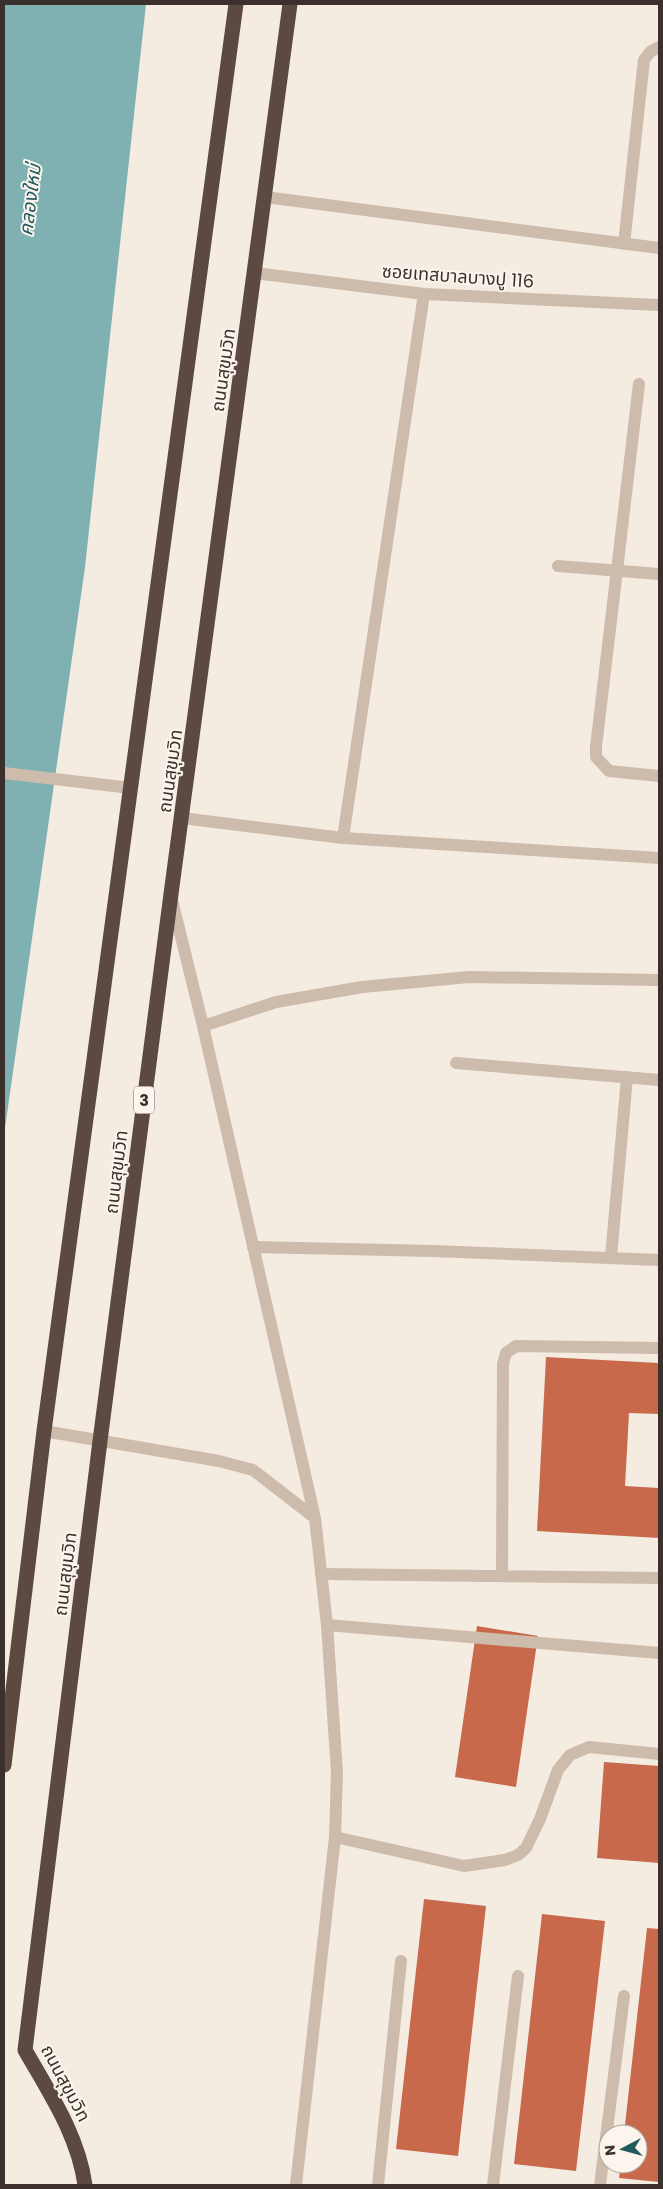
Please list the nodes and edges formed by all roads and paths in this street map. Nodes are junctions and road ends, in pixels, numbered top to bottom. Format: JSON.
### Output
{"nodes":[{"id":1,"x":236,"y":4,"type":"edge"},
{"id":2,"x":290,"y":4,"type":"edge"},
{"id":3,"x":659,"y":47,"type":"edge"},
{"id":4,"x":265,"y":197,"type":"junction"},
{"id":5,"x":624,"y":244,"type":"junction"},
{"id":6,"x":659,"y":248,"type":"edge"},
{"id":7,"x":255,"y":273,"type":"junction"},
{"id":8,"x":424,"y":294,"type":"junction"},
{"id":9,"x":659,"y":306,"type":"edge"},
{"id":10,"x":639,"y":384,"type":"dead end"},
{"id":11,"x":558,"y":566,"type":"dead end"},
{"id":12,"x":616,"y":571,"type":"junction"},
{"id":13,"x":659,"y":574,"type":"edge"},
{"id":14,"x":4,"y":773,"type":"edge"},
{"id":15,"x":659,"y":776,"type":"edge"},
{"id":16,"x":131,"y":788,"type":"junction"},
{"id":17,"x":182,"y":818,"type":"junction"},
{"id":18,"x":343,"y":838,"type":"junction"},
{"id":19,"x":659,"y":858,"type":"edge"},
{"id":20,"x":171,"y":894,"type":"junction"},
{"id":21,"x":659,"y":980,"type":"edge"},
{"id":22,"x":203,"y":1026,"type":"junction"},
{"id":23,"x":456,"y":1063,"type":"dead end"},
{"id":24,"x":627,"y":1077,"type":"junction"},
{"id":25,"x":659,"y":1080,"type":"edge"},
{"id":26,"x":254,"y":1247,"type":"junction"},
{"id":27,"x":611,"y":1257,"type":"junction"},
{"id":28,"x":659,"y":1260,"type":"edge"},
{"id":29,"x":659,"y":1348,"type":"edge"},
{"id":30,"x":44,"y":1431,"type":"junction"},
{"id":31,"x":100,"y":1441,"type":"junction"},
{"id":32,"x":315,"y":1518,"type":"junction"},
{"id":33,"x":321,"y":1574,"type":"junction"},
{"id":34,"x":502,"y":1576,"type":"junction"},
{"id":35,"x":659,"y":1578,"type":"edge"},
{"id":36,"x":327,"y":1625,"type":"junction"},
{"id":37,"x":659,"y":1653,"type":"edge"},
{"id":38,"x":659,"y":1754,"type":"edge"},
{"id":39,"x":4,"y":1765,"type":"edge"},
{"id":40,"x":335,"y":1837,"type":"junction"},
{"id":41,"x":401,"y":1961,"type":"dead end"},
{"id":42,"x":518,"y":1976,"type":"dead end"},
{"id":43,"x":624,"y":1996,"type":"dead end"},
{"id":44,"x":85,"y":2185,"type":"edge"},
{"id":45,"x":296,"y":2185,"type":"edge"},
{"id":46,"x":378,"y":2185,"type":"edge"},
{"id":47,"x":493,"y":2185,"type":"edge"},
{"id":48,"x":600,"y":2185,"type":"edge"}],
"edges":[{"from":1,"to":16,"type":"highway","name":"ถนนสุขุมวิท"},
{"from":2,"to":4,"type":"highway","name":"ถนนสุขุมวิท","number":"3"},
{"from":3,"to":5,"type":"street"},
{"from":4,"to":5,"type":"street"},
{"from":4,"to":7,"type":"highway","name":"ถนนสุขุมวิท","number":"3"},
{"from":5,"to":6,"type":"street"},
{"from":7,"to":8,"type":"street","name":"ซอยเทสบาลบางปู 116"},
{"from":7,"to":17,"type":"highway","name":"ถนนสุขุมวิท","number":"3"},
{"from":8,"to":9,"type":"street","name":"ซอยเทสบาลบางปู 116"},
{"from":8,"to":18,"type":"street"},
{"from":10,"to":12,"type":"street"},
{"from":11,"to":12,"type":"street"},
{"from":12,"to":13,"type":"street"},
{"from":12,"to":15,"type":"street"},
{"from":14,"to":16,"type":"street"},
{"from":16,"to":30,"type":"highway","name":"ถนนสุขุมวิท"},
{"from":17,"to":18,"type":"street"},
{"from":17,"to":20,"type":"highway","name":"ถนนสุขุมวิท","number":"3"},
{"from":18,"to":19,"type":"street"},
{"from":20,"to":22,"type":"street"},
{"from":20,"to":31,"type":"highway","name":"ถนนสุขุมวิท","number":"3"},
{"from":21,"to":22,"type":"street"},
{"from":22,"to":26,"type":"street"},
{"from":23,"to":24,"type":"street"},
{"from":24,"to":25,"type":"street"},
{"from":24,"to":27,"type":"street"},
{"from":26,"to":27,"type":"street"},
{"from":26,"to":32,"type":"street"},
{"from":27,"to":28,"type":"street"},
{"from":29,"to":34,"type":"street"},
{"from":30,"to":31,"type":"street"},
{"from":30,"to":39,"type":"highway","name":"ถนนสุขุมวิท"},
{"from":31,"to":32,"type":"street"},
{"from":31,"to":44,"type":"highway","name":"ถนนสุขุมวิท","number":"3"},
{"from":32,"to":33,"type":"street"},
{"from":33,"to":34,"type":"street"},
{"from":33,"to":36,"type":"street"},
{"from":34,"to":35,"type":"street"},
{"from":36,"to":37,"type":"street"},
{"from":36,"to":40,"type":"street"},
{"from":38,"to":40,"type":"street"},
{"from":40,"to":45,"type":"street"},
{"from":41,"to":46,"type":"street"},
{"from":42,"to":47,"type":"street"},
{"from":43,"to":48,"type":"street"}]}
